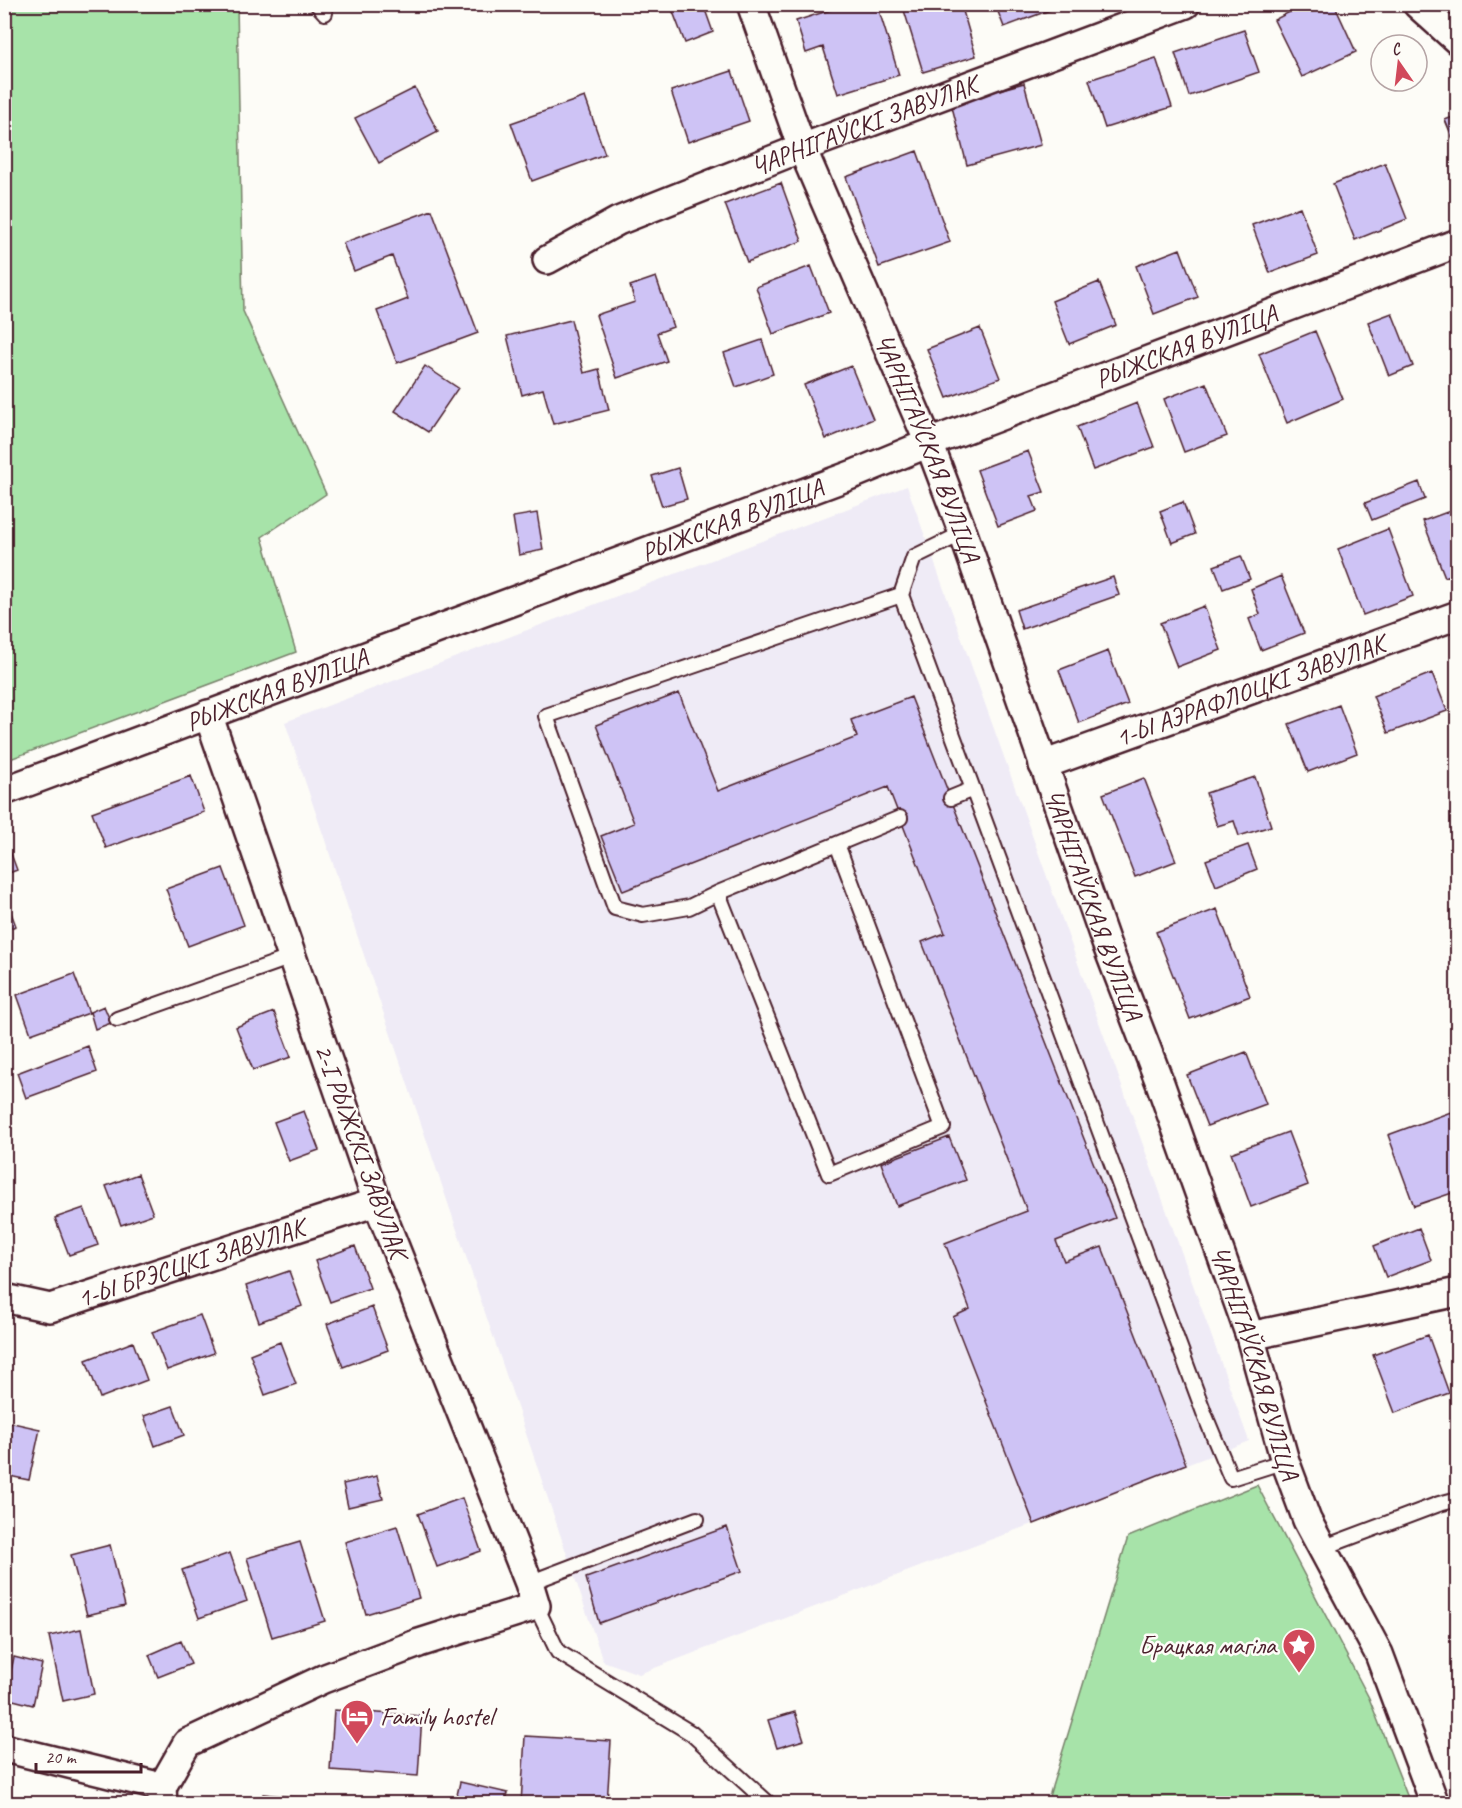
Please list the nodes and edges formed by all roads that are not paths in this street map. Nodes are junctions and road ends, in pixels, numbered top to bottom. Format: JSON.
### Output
{"nodes":[{"id":1,"x":751,"y":4,"type":"edge"},
{"id":2,"x":1186,"y":4,"type":"edge"},
{"id":3,"x":1417,"y":4,"type":"edge"},
{"id":4,"x":1458,"y":41,"type":"edge"},
{"id":5,"x":802,"y":148,"type":"junction"},
{"id":6,"x":1458,"y":243,"type":"edge"},
{"id":7,"x":547,"y":260,"type":"dead end"},
{"id":8,"x":929,"y":443,"type":"junction"},
{"id":9,"x":963,"y":533,"type":"junction"},
{"id":10,"x":901,"y":594,"type":"junction"},
{"id":11,"x":1458,"y":615,"type":"edge"},
{"id":12,"x":208,"y":714,"type":"junction"},
{"id":13,"x":1043,"y":765,"type":"junction"},
{"id":14,"x":973,"y":789,"type":"junction"},
{"id":15,"x":4,"y":791,"type":"edge"},
{"id":16,"x":951,"y":798,"type":"dead end"},
{"id":17,"x":900,"y":818,"type":"dead end"},
{"id":18,"x":837,"y":844,"type":"junction"},
{"id":19,"x":718,"y":893,"type":"junction"},
{"id":20,"x":292,"y":957,"type":"junction"},
{"id":21,"x":117,"y":1019,"type":"dead end"},
{"id":22,"x":376,"y":1202,"type":"junction"},
{"id":23,"x":1458,"y":1292,"type":"edge"},
{"id":24,"x":4,"y":1298,"type":"edge"},
{"id":25,"x":1250,"y":1336,"type":"junction"},
{"id":26,"x":1285,"y":1461,"type":"junction"},
{"id":27,"x":1458,"y":1499,"type":"edge"},
{"id":28,"x":697,"y":1519,"type":"dead end"},
{"id":29,"x":1322,"y":1548,"type":"junction"},
{"id":30,"x":532,"y":1595,"type":"junction"},
{"id":31,"x":4,"y":1748,"type":"edge"},
{"id":32,"x":162,"y":1795,"type":"edge"},
{"id":33,"x":768,"y":1803,"type":"edge"},
{"id":34,"x":1436,"y":1803,"type":"edge"}],
"edges":[{"from":1,"to":5,"type":"street","name":"ЧАРНІГАЎСКАЯ ВУЛІЦА"},
{"from":2,"to":5,"type":"street","name":"ЧАРНІГАЎСКІ ЗАВУЛАК"},
{"from":3,"to":4,"type":"street"},
{"from":5,"to":7,"type":"street","name":"ЧАРНІГАЎСКІ ЗАВУЛАК"},
{"from":5,"to":8,"type":"street","name":"ЧАРНІГАЎСКАЯ ВУЛІЦА"},
{"from":6,"to":8,"type":"street","name":"РЫЖСКАЯ ВУЛІЦА"},
{"from":8,"to":9,"type":"street","name":"ЧАРНІГАЎСКАЯ ВУЛІЦА"},
{"from":8,"to":12,"type":"street","name":"РЫЖСКАЯ ВУЛІЦА"},
{"from":9,"to":10,"type":"lane"},
{"from":9,"to":13,"type":"street","name":"ЧАРНІГАЎСКАЯ ВУЛІЦА"},
{"from":10,"to":14,"type":"lane"},
{"from":10,"to":19,"type":"lane"},
{"from":11,"to":13,"type":"street","name":"1-Ы АЭРАФЛОЦКІ ЗАВУЛАК"},
{"from":12,"to":15,"type":"street","name":"РЫЖСКАЯ ВУЛІЦА"},
{"from":12,"to":20,"type":"street","name":"2-І РЫЖСКІ ЗАВУЛАК"},
{"from":13,"to":25,"type":"street","name":"ЧАРНІГАЎСКАЯ ВУЛІЦА"},
{"from":14,"to":16,"type":"lane"},
{"from":14,"to":26,"type":"lane"},
{"from":17,"to":18,"type":"lane"},
{"from":18,"to":19,"type":"lane"},
{"from":18,"to":19,"type":"lane"},
{"from":20,"to":21,"type":"lane"},
{"from":20,"to":22,"type":"street","name":"2-І РЫЖСКІ ЗАВУЛАК"},
{"from":22,"to":24,"type":"street","name":"1-Ы БРЭСЦКІ ЗАВУЛАК"},
{"from":22,"to":30,"type":"street","name":"2-І РЫЖСКІ ЗАВУЛАК"},
{"from":23,"to":25,"type":"street"},
{"from":25,"to":26,"type":"street","name":"ЧАРНІГАЎСКАЯ ВУЛІЦА"},
{"from":26,"to":29,"type":"street","name":"ЧАРНІГАЎСКАЯ ВУЛІЦА"},
{"from":27,"to":29,"type":"lane"},
{"from":28,"to":30,"type":"lane"},
{"from":29,"to":34,"type":"street","name":"ЧАРНІГАЎСКАЯ ВУЛІЦА"},
{"from":30,"to":32,"type":"street"},
{"from":30,"to":33,"type":"lane"},
{"from":31,"to":32,"type":"street"}]}
